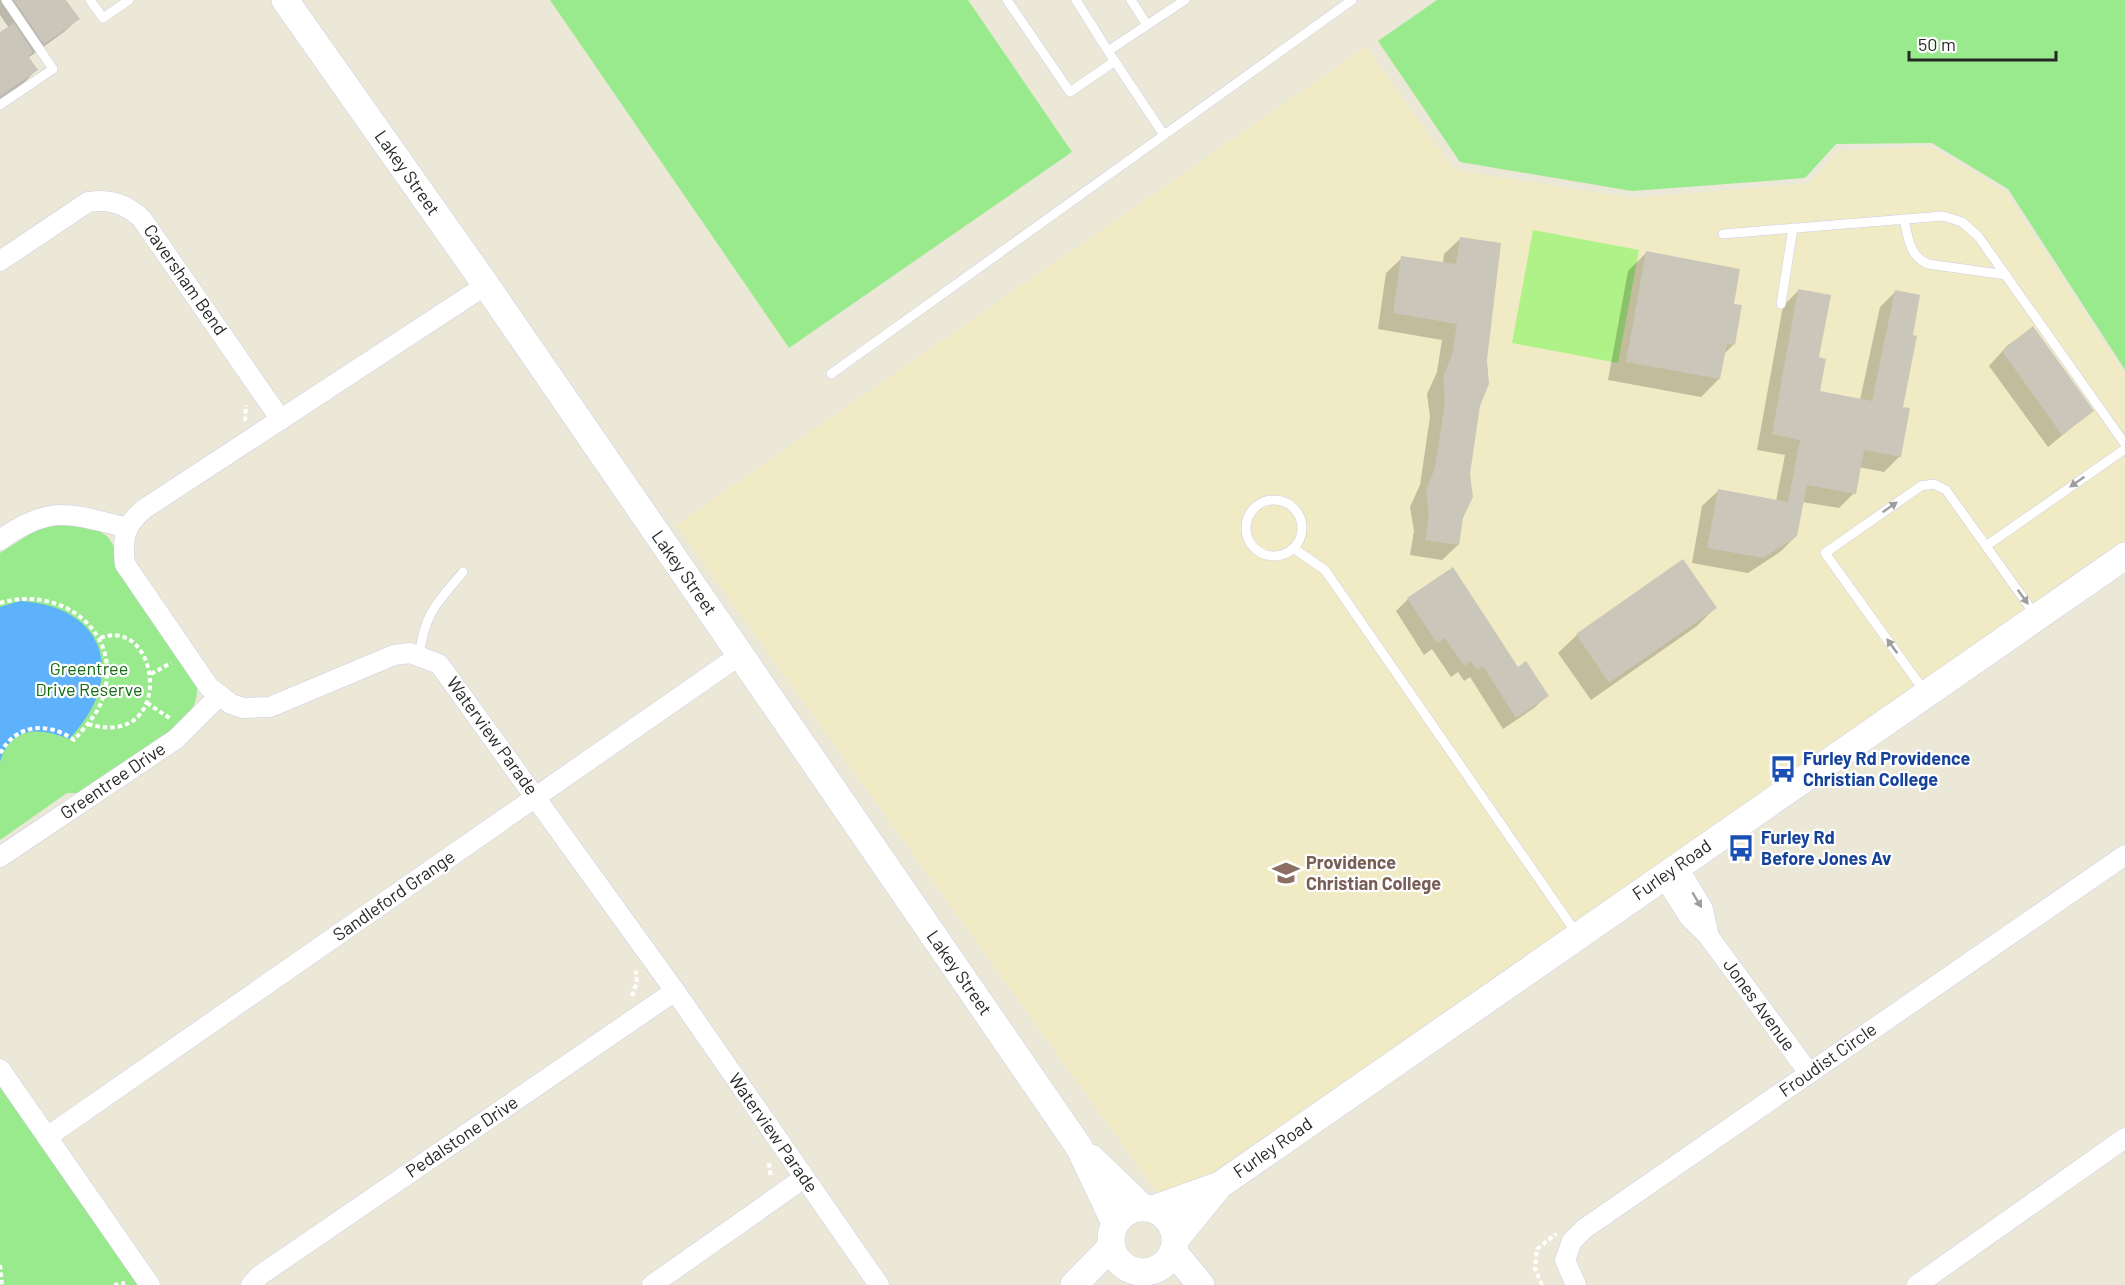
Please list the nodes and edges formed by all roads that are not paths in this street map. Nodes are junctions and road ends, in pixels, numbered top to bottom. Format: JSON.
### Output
{"nodes":[{"id":1,"x":6,"y":0,"type":"edge"},
{"id":2,"x":90,"y":0,"type":"edge"},
{"id":3,"x":129,"y":0,"type":"edge"},
{"id":4,"x":285,"y":0,"type":"edge"},
{"id":5,"x":1007,"y":0,"type":"edge"},
{"id":6,"x":1076,"y":0,"type":"edge"},
{"id":7,"x":1131,"y":0,"type":"edge"},
{"id":8,"x":1185,"y":0,"type":"edge"},
{"id":9,"x":1352,"y":0,"type":"edge"},
{"id":10,"x":1147,"y":25,"type":"junction"},
{"id":11,"x":1108,"y":51,"type":"junction"},
{"id":12,"x":1114,"y":61,"type":"junction"},
{"id":13,"x":0,"y":105,"type":"edge"},
{"id":14,"x":1164,"y":135,"type":"junction"},
{"id":15,"x":1904,"y":219,"type":"junction"},
{"id":16,"x":1793,"y":228,"type":"junction"},
{"id":17,"x":1723,"y":234,"type":"dead end"},
{"id":18,"x":0,"y":261,"type":"edge"},
{"id":19,"x":2006,"y":275,"type":"junction"},
{"id":20,"x":486,"y":285,"type":"junction"},
{"id":21,"x":1781,"y":304,"type":"dead end"},
{"id":22,"x":831,"y":374,"type":"dead end"},
{"id":23,"x":281,"y":420,"type":"junction"},
{"id":24,"x":2125,"y":446,"type":"edge"},
{"id":25,"x":128,"y":528,"type":"junction"},
{"id":26,"x":0,"y":540,"type":"edge"},
{"id":27,"x":1986,"y":546,"type":"junction"},
{"id":28,"x":1293,"y":548,"type":"junction"},
{"id":29,"x":2125,"y":556,"type":"edge"},
{"id":30,"x":463,"y":572,"type":"dead end"},
{"id":31,"x":2037,"y":617,"type":"junction"},
{"id":32,"x":419,"y":655,"type":"junction"},
{"id":33,"x":740,"y":655,"type":"junction"},
{"id":34,"x":1926,"y":694,"type":"junction"},
{"id":35,"x":218,"y":697,"type":"junction"},
{"id":36,"x":536,"y":797,"type":"junction"},
{"id":37,"x":2125,"y":855,"type":"edge"},
{"id":38,"x":0,"y":857,"type":"edge"},
{"id":39,"x":1670,"y":871,"type":"junction"},
{"id":40,"x":1578,"y":935,"type":"junction"},
{"id":41,"x":675,"y":991,"type":"junction"},
{"id":42,"x":0,"y":1069,"type":"edge"},
{"id":43,"x":1809,"y":1073,"type":"junction"},
{"id":44,"x":47,"y":1137,"type":"junction"},
{"id":45,"x":2125,"y":1138,"type":"edge"},
{"id":46,"x":1080,"y":1147,"type":"junction"},
{"id":47,"x":804,"y":1178,"type":"junction"},
{"id":48,"x":1220,"y":1185,"type":"junction"},
{"id":49,"x":1148,"y":1208,"type":"junction"},
{"id":50,"x":1113,"y":1235,"type":"junction"},
{"id":51,"x":1158,"y":1258,"type":"junction"},
{"id":52,"x":150,"y":1285,"type":"edge"},
{"id":53,"x":251,"y":1285,"type":"edge"},
{"id":54,"x":652,"y":1285,"type":"edge"},
{"id":55,"x":879,"y":1285,"type":"edge"},
{"id":56,"x":1074,"y":1285,"type":"edge"},
{"id":57,"x":1087,"y":1285,"type":"edge"},
{"id":58,"x":1176,"y":1285,"type":"edge"},
{"id":59,"x":1201,"y":1285,"type":"edge"},
{"id":60,"x":1576,"y":1285,"type":"edge"},
{"id":61,"x":1917,"y":1285,"type":"edge"}],
"edges":[{"from":1,"to":13,"type":"lane"},
{"from":2,"to":3,"type":"lane"},
{"from":4,"to":20,"type":"street","name":"Lakey Street"},
{"from":5,"to":12,"type":"lane"},
{"from":6,"to":11,"type":"lane"},
{"from":7,"to":10,"type":"lane"},
{"from":8,"to":10,"type":"lane"},
{"from":9,"to":14,"type":"lane"},
{"from":10,"to":11,"type":"lane"},
{"from":11,"to":12,"type":"lane"},
{"from":12,"to":14,"type":"lane"},
{"from":14,"to":22,"type":"lane"},
{"from":15,"to":16,"type":"lane"},
{"from":15,"to":19,"type":"lane"},
{"from":15,"to":19,"type":"lane"},
{"from":16,"to":17,"type":"lane"},
{"from":16,"to":21,"type":"lane"},
{"from":18,"to":23,"type":"street","name":"Caversham Bend"},
{"from":19,"to":24,"type":"lane"},
{"from":20,"to":23,"type":"street"},
{"from":20,"to":33,"type":"street","name":"Lakey Street"},
{"from":23,"to":25,"type":"street"},
{"from":24,"to":27,"type":"lane","one_way":true},
{"from":25,"to":26,"type":"street"},
{"from":25,"to":35,"type":"street"},
{"from":27,"to":31,"type":"lane","one_way":true},
{"from":34,"to":27,"type":"lane","one_way":true},
{"from":28,"to":28,"type":"lane"},
{"from":28,"to":40,"type":"lane"},
{"from":29,"to":31,"type":"street","name":"Furley Road"},
{"from":30,"to":32,"type":"lane"},
{"from":31,"to":34,"type":"street","name":"Furley Road"},
{"from":32,"to":35,"type":"street"},
{"from":32,"to":36,"type":"street","name":"Waterview Parade"},
{"from":33,"to":36,"type":"street","name":"Sandleford Grange"},
{"from":33,"to":46,"type":"street","name":"Lakey Street"},
{"from":34,"to":39,"type":"street","name":"Furley Road"},
{"from":35,"to":38,"type":"street","name":"Greentree Drive"},
{"from":36,"to":41,"type":"street","name":"Waterview Parade"},
{"from":36,"to":44,"type":"street","name":"Sandleford Grange"},
{"from":37,"to":43,"type":"street","name":"Froudist Circle"},
{"from":39,"to":40,"type":"street","name":"Furley Road"},
{"from":39,"to":43,"type":"street","name":"Jones Avenue"},
{"from":40,"to":48,"type":"street","name":"Furley Road"},
{"from":41,"to":47,"type":"street","name":"Waterview Parade"},
{"from":41,"to":53,"type":"street","name":"Pedalstone Drive"},
{"from":42,"to":44,"type":"street"},
{"from":43,"to":60,"type":"street","name":"Froudist Circle"},
{"from":44,"to":52,"type":"street"},
{"from":45,"to":61,"type":"street"},
{"from":46,"to":49,"type":"street","name":"Lakey Street"},
{"from":46,"to":50,"type":"street","name":"Lakey Street"},
{"from":47,"to":54,"type":"street"},
{"from":47,"to":55,"type":"street","name":"Waterview Parade"},
{"from":48,"to":49,"type":"street","name":"Furley Road"},
{"from":48,"to":51,"type":"street","name":"Furley Road"},
{"from":49,"to":50,"type":"street"},
{"from":49,"to":51,"type":"street","name":"Lakey Street"},
{"from":50,"to":51,"type":"street","name":"Lakey Street"},
{"from":50,"to":56,"type":"street"},
{"from":51,"to":57,"type":"street","name":"Furley Road"},
{"from":51,"to":58,"type":"street","name":"Lakey Street"},
{"from":51,"to":59,"type":"street","name":"Lakey Street"}]}
